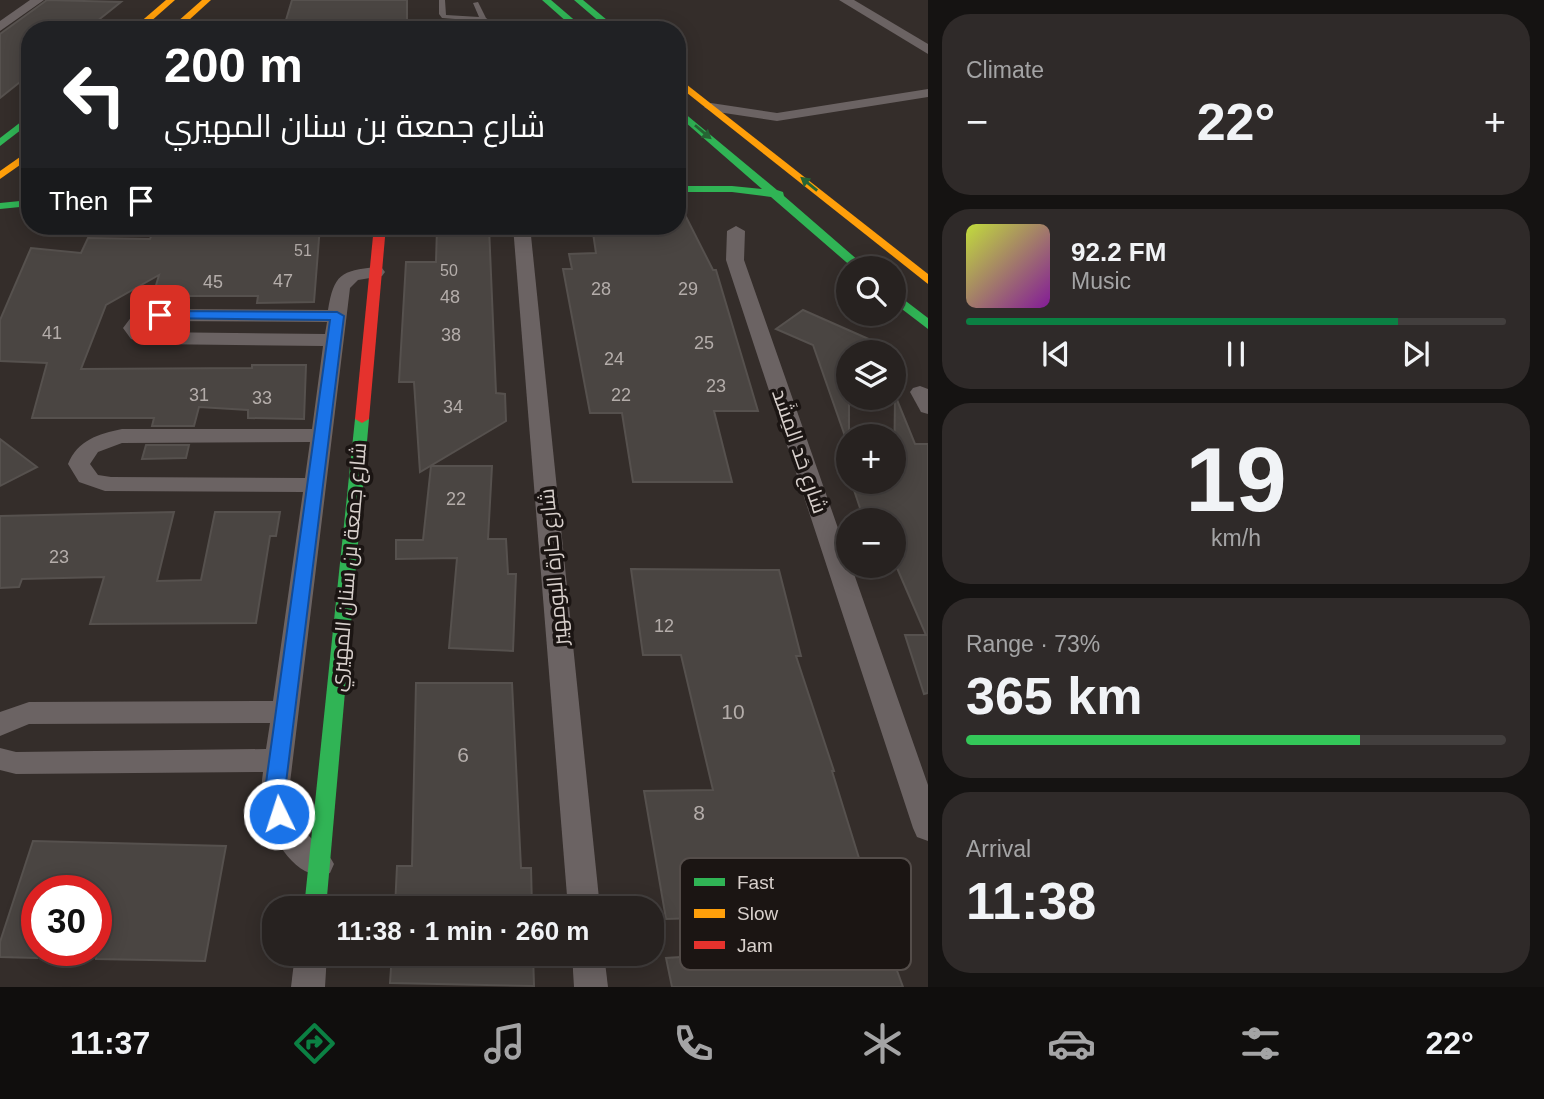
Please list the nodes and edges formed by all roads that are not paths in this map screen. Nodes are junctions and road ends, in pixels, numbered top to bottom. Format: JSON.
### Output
{"nodes":[{"id":1,"x":38,"y":0,"type":"edge"},
{"id":2,"x":169,"y":0,"type":"edge"},
{"id":3,"x":207,"y":0,"type":"edge"},
{"id":4,"x":442,"y":0,"type":"edge"},
{"id":5,"x":546,"y":0,"type":"edge"},
{"id":6,"x":578,"y":0,"type":"edge"},
{"id":7,"x":601,"y":0,"type":"edge"},
{"id":8,"x":845,"y":0,"type":"edge"},
{"id":9,"x":476,"y":3,"type":"dead end"},
{"id":10,"x":483,"y":19,"type":"junction"},
{"id":11,"x":145,"y":21,"type":"edge"},
{"id":12,"x":185,"y":21,"type":"edge"},
{"id":13,"x":486,"y":21,"type":"edge"},
{"id":14,"x":569,"y":21,"type":"edge"},
{"id":15,"x":613,"y":21,"type":"edge"},
{"id":16,"x":618,"y":21,"type":"edge"},
{"id":17,"x":0,"y":27,"type":"edge"},
{"id":18,"x":928,"y":50,"type":"edge"},
{"id":19,"x":686,"y":77,"type":"edge"},
{"id":20,"x":686,"y":87,"type":"edge"},
{"id":21,"x":928,"y":93,"type":"edge"},
{"id":22,"x":712,"y":107,"type":"junction"},
{"id":23,"x":776,"y":117,"type":"junction"},
{"id":24,"x":686,"y":118,"type":"edge"},
{"id":25,"x":21,"y":126,"type":"edge"},
{"id":26,"x":757,"y":142,"type":"junction"},
{"id":27,"x":0,"y":143,"type":"edge"},
{"id":28,"x":728,"y":154,"type":"junction"},
{"id":29,"x":21,"y":160,"type":"edge"},
{"id":30,"x":0,"y":176,"type":"edge"},
{"id":31,"x":0,"y":186,"type":"edge"},
{"id":32,"x":21,"y":187,"type":"edge"},
{"id":33,"x":686,"y":187,"type":"edge"},
{"id":34,"x":686,"y":189,"type":"edge"},
{"id":35,"x":773,"y":192,"type":"junction"},
{"id":36,"x":21,"y":204,"type":"edge"},
{"id":37,"x":686,"y":204,"type":"edge"},
{"id":38,"x":0,"y":206,"type":"edge"},
{"id":39,"x":721,"y":206,"type":"dead end"},
{"id":40,"x":781,"y":218,"type":"dead end"},
{"id":41,"x":736,"y":231,"type":"dead end"},
{"id":42,"x":379,"y":235,"type":"edge"},
{"id":43,"x":523,"y":235,"type":"edge"},
{"id":44,"x":823,"y":235,"type":"junction"},
{"id":45,"x":881,"y":242,"type":"junction"},
{"id":46,"x":847,"y":256,"type":"edge"},
{"id":47,"x":376,"y":272,"type":"junction"},
{"id":48,"x":928,"y":280,"type":"edge"},
{"id":49,"x":906,"y":306,"type":"edge"},
{"id":50,"x":337,"y":316,"type":"junction"},
{"id":51,"x":928,"y":325,"type":"edge"},
{"id":52,"x":334,"y":340,"type":"junction"},
{"id":53,"x":321,"y":435,"type":"junction"},
{"id":54,"x":315,"y":485,"type":"junction"},
{"id":55,"x":285,"y":712,"type":"junction"},
{"id":56,"x":0,"y":725,"type":"edge"},
{"id":57,"x":0,"y":759,"type":"edge"},
{"id":58,"x":279,"y":760,"type":"junction"},
{"id":59,"x":928,"y":828,"type":"edge"},
{"id":60,"x":319,"y":864,"type":"junction"},
{"id":61,"x":316,"y":896,"type":"edge"},
{"id":62,"x":583,"y":896,"type":"edge"},
{"id":63,"x":310,"y":966,"type":"edge"},
{"id":64,"x":589,"y":966,"type":"edge"},
{"id":65,"x":308,"y":987,"type":"edge"},
{"id":66,"x":591,"y":987,"type":"edge"}],
"edges":[{"from":1,"to":17,"type":"street"},
{"from":2,"to":11,"type":"main road"},
{"from":3,"to":12,"type":"main road"},
{"from":4,"to":10,"type":"lane"},
{"from":5,"to":14,"type":"main road"},
{"from":6,"to":15,"type":"main road"},
{"from":7,"to":16,"type":"main road"},
{"from":8,"to":18,"type":"street"},
{"from":9,"to":10,"type":"lane"},
{"from":10,"to":13,"type":"lane"},
{"from":19,"to":22,"type":"main road"},
{"from":20,"to":22,"type":"main road"},
{"from":21,"to":23,"type":"street"},
{"from":22,"to":23,"type":"street"},
{"from":22,"to":26,"type":"main road"},
{"from":23,"to":26,"type":"street"},
{"from":24,"to":28,"type":"main road","one_way":true},
{"from":25,"to":27,"type":"main road"},
{"from":45,"to":26,"type":"main road","one_way":true},
{"from":28,"to":33,"type":"main road"},
{"from":28,"to":35,"type":"main road"},
{"from":29,"to":30,"type":"main road"},
{"from":31,"to":32,"type":"main road"},
{"from":34,"to":35,"type":"main road"},
{"from":35,"to":44,"type":"main road"},
{"from":35,"to":45,"type":"main road"},
{"from":36,"to":38,"type":"main road"},
{"from":37,"to":39,"type":"main road"},
{"from":40,"to":44,"type":"main road"},
{"from":41,"to":59,"type":"street","name":"شارع حَد المِشَد"},
{"from":42,"to":47,"type":"main road","name":"شارع جمعة بن سنان المهيري"},
{"from":43,"to":62,"type":"street","name":"شارع حارة البومهير"},
{"from":44,"to":46,"type":"main road"},
{"from":45,"to":48,"type":"main road"},
{"from":47,"to":50,"type":"street"},
{"from":47,"to":60,"type":"main road","name":"شارع جمعة بن سنان المهيري"},
{"from":49,"to":51,"type":"main road"},
{"from":50,"to":52,"type":"street"},
{"from":50,"to":52,"type":"street"},
{"from":52,"to":53,"type":"street"},
{"from":53,"to":54,"type":"street"},
{"from":53,"to":54,"type":"street","name":"شارع جمعة بن سنان المهيري"},
{"from":54,"to":55,"type":"street"},
{"from":55,"to":56,"type":"street"},
{"from":55,"to":58,"type":"street"},
{"from":57,"to":58,"type":"street"},
{"from":58,"to":60,"type":"street"},
{"from":60,"to":61,"type":"main road","name":"شارع جمعة بن سنان المهيري"},
{"from":63,"to":65,"type":"street"},
{"from":64,"to":66,"type":"street"}]}
